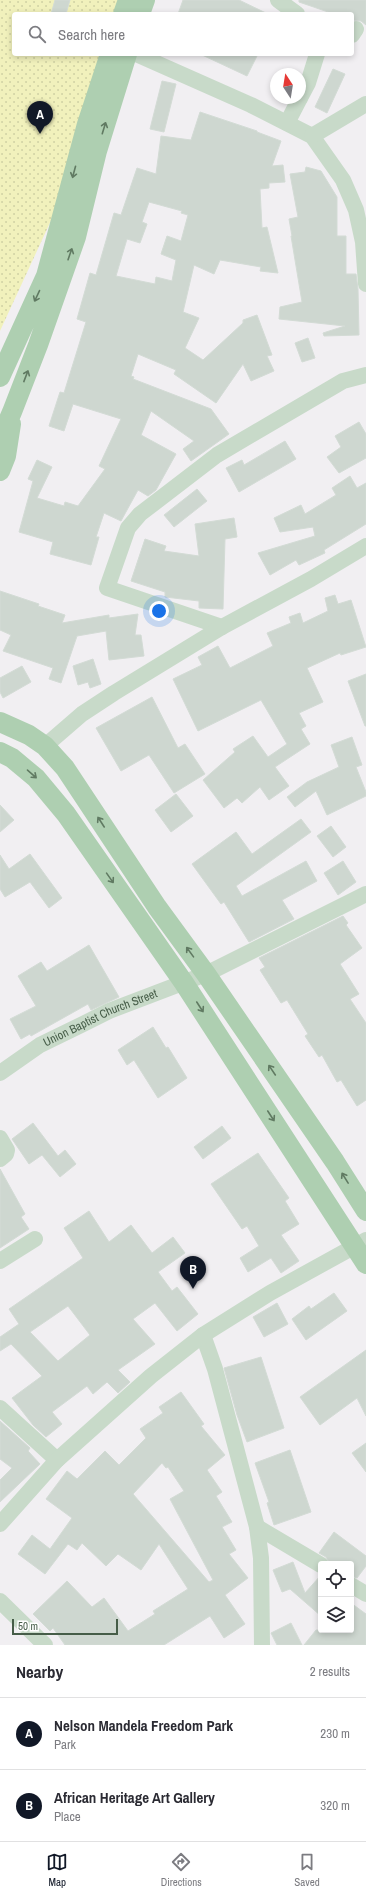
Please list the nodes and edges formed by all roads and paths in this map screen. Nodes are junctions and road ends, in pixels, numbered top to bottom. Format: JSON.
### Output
{"nodes":[{"id":1,"x":128,"y":0,"type":"edge"},
{"id":2,"x":145,"y":0,"type":"edge"},
{"id":3,"x":278,"y":0,"type":"edge"},
{"id":4,"x":124,"y":12,"type":"edge"},
{"id":5,"x":141,"y":12,"type":"edge"},
{"id":6,"x":294,"y":12,"type":"edge"},
{"id":7,"x":109,"y":56,"type":"edge"},
{"id":8,"x":126,"y":56,"type":"edge"},
{"id":9,"x":141,"y":56,"type":"edge"},
{"id":10,"x":316,"y":58,"type":"edge"},
{"id":11,"x":306,"y":83,"type":"edge"},
{"id":12,"x":297,"y":104,"type":"edge"},
{"id":13,"x":366,"y":104,"type":"edge"},
{"id":14,"x":287,"y":123,"type":"junction"},
{"id":15,"x":312,"y":136,"type":"junction"},
{"id":16,"x":366,"y":284,"type":"edge"},
{"id":17,"x":366,"y":375,"type":"edge"},
{"id":18,"x":0,"y":377,"type":"edge"},
{"id":19,"x":12,"y":412,"type":"junction"},
{"id":20,"x":0,"y":439,"type":"edge"},
{"id":21,"x":0,"y":471,"type":"edge"},
{"id":22,"x":366,"y":546,"type":"edge"},
{"id":23,"x":222,"y":627,"type":"junction"},
{"id":24,"x":0,"y":722,"type":"edge"},
{"id":25,"x":45,"y":746,"type":"junction"},
{"id":26,"x":4,"y":757,"type":"edge"},
{"id":27,"x":366,"y":894,"type":"edge"},
{"id":28,"x":206,"y":974,"type":"junction"},
{"id":29,"x":184,"y":983,"type":"junction"},
{"id":30,"x":0,"y":1073,"type":"edge"},
{"id":31,"x":0,"y":1138,"type":"edge"},
{"id":32,"x":0,"y":1159,"type":"edge"},
{"id":33,"x":366,"y":1211,"type":"edge"},
{"id":34,"x":35,"y":1239,"type":"dead end"},
{"id":35,"x":361,"y":1243,"type":"edge"},
{"id":36,"x":0,"y":1262,"type":"edge"},
{"id":37,"x":366,"y":1264,"type":"edge"},
{"id":38,"x":203,"y":1335,"type":"junction"},
{"id":39,"x":0,"y":1408,"type":"edge"},
{"id":40,"x":57,"y":1460,"type":"junction"},
{"id":41,"x":0,"y":1524,"type":"edge"},
{"id":42,"x":257,"y":1527,"type":"junction"},
{"id":43,"x":318,"y":1564,"type":"edge"},
{"id":44,"x":354,"y":1587,"type":"edge"},
{"id":45,"x":366,"y":1594,"type":"edge"},
{"id":46,"x":0,"y":1601,"type":"edge"},
{"id":47,"x":45,"y":1645,"type":"edge"},
{"id":48,"x":262,"y":1645,"type":"edge"}],
"edges":[{"from":1,"to":4,"type":"main road"},
{"from":2,"to":5,"type":"main road"},
{"from":3,"to":6,"type":"street"},
{"from":7,"to":18,"type":"main road","one_way":true},
{"from":19,"to":8,"type":"main road","one_way":true},
{"from":9,"to":14,"type":"street"},
{"from":10,"to":11,"type":"street"},
{"from":12,"to":14,"type":"street"},
{"from":13,"to":15,"type":"street"},
{"from":14,"to":15,"type":"street"},
{"from":15,"to":16,"type":"street"},
{"from":17,"to":23,"type":"street"},
{"from":19,"to":20,"type":"main road"},
{"from":19,"to":21,"type":"main road"},
{"from":22,"to":23,"type":"street"},
{"from":23,"to":25,"type":"street"},
{"from":24,"to":25,"type":"main road"},
{"from":28,"to":25,"type":"main road","one_way":true},
{"from":26,"to":29,"type":"main road","one_way":true},
{"from":27,"to":28,"type":"street","name":"Union Baptist Church Street"},
{"from":28,"to":29,"type":"street","name":"Union Baptist Church Street"},
{"from":33,"to":28,"type":"main road","one_way":true},
{"from":29,"to":30,"type":"street","name":"Union Baptist Church Street"},
{"from":29,"to":35,"type":"main road","one_way":true},
{"from":31,"to":32,"type":"street"},
{"from":34,"to":36,"type":"street"},
{"from":35,"to":37,"type":"main road"},
{"from":35,"to":38,"type":"street"},
{"from":38,"to":40,"type":"street"},
{"from":38,"to":42,"type":"street"},
{"from":39,"to":40,"type":"street"},
{"from":40,"to":41,"type":"street"},
{"from":42,"to":43,"type":"street"},
{"from":42,"to":48,"type":"street"},
{"from":44,"to":45,"type":"street"},
{"from":46,"to":47,"type":"street"}]}
